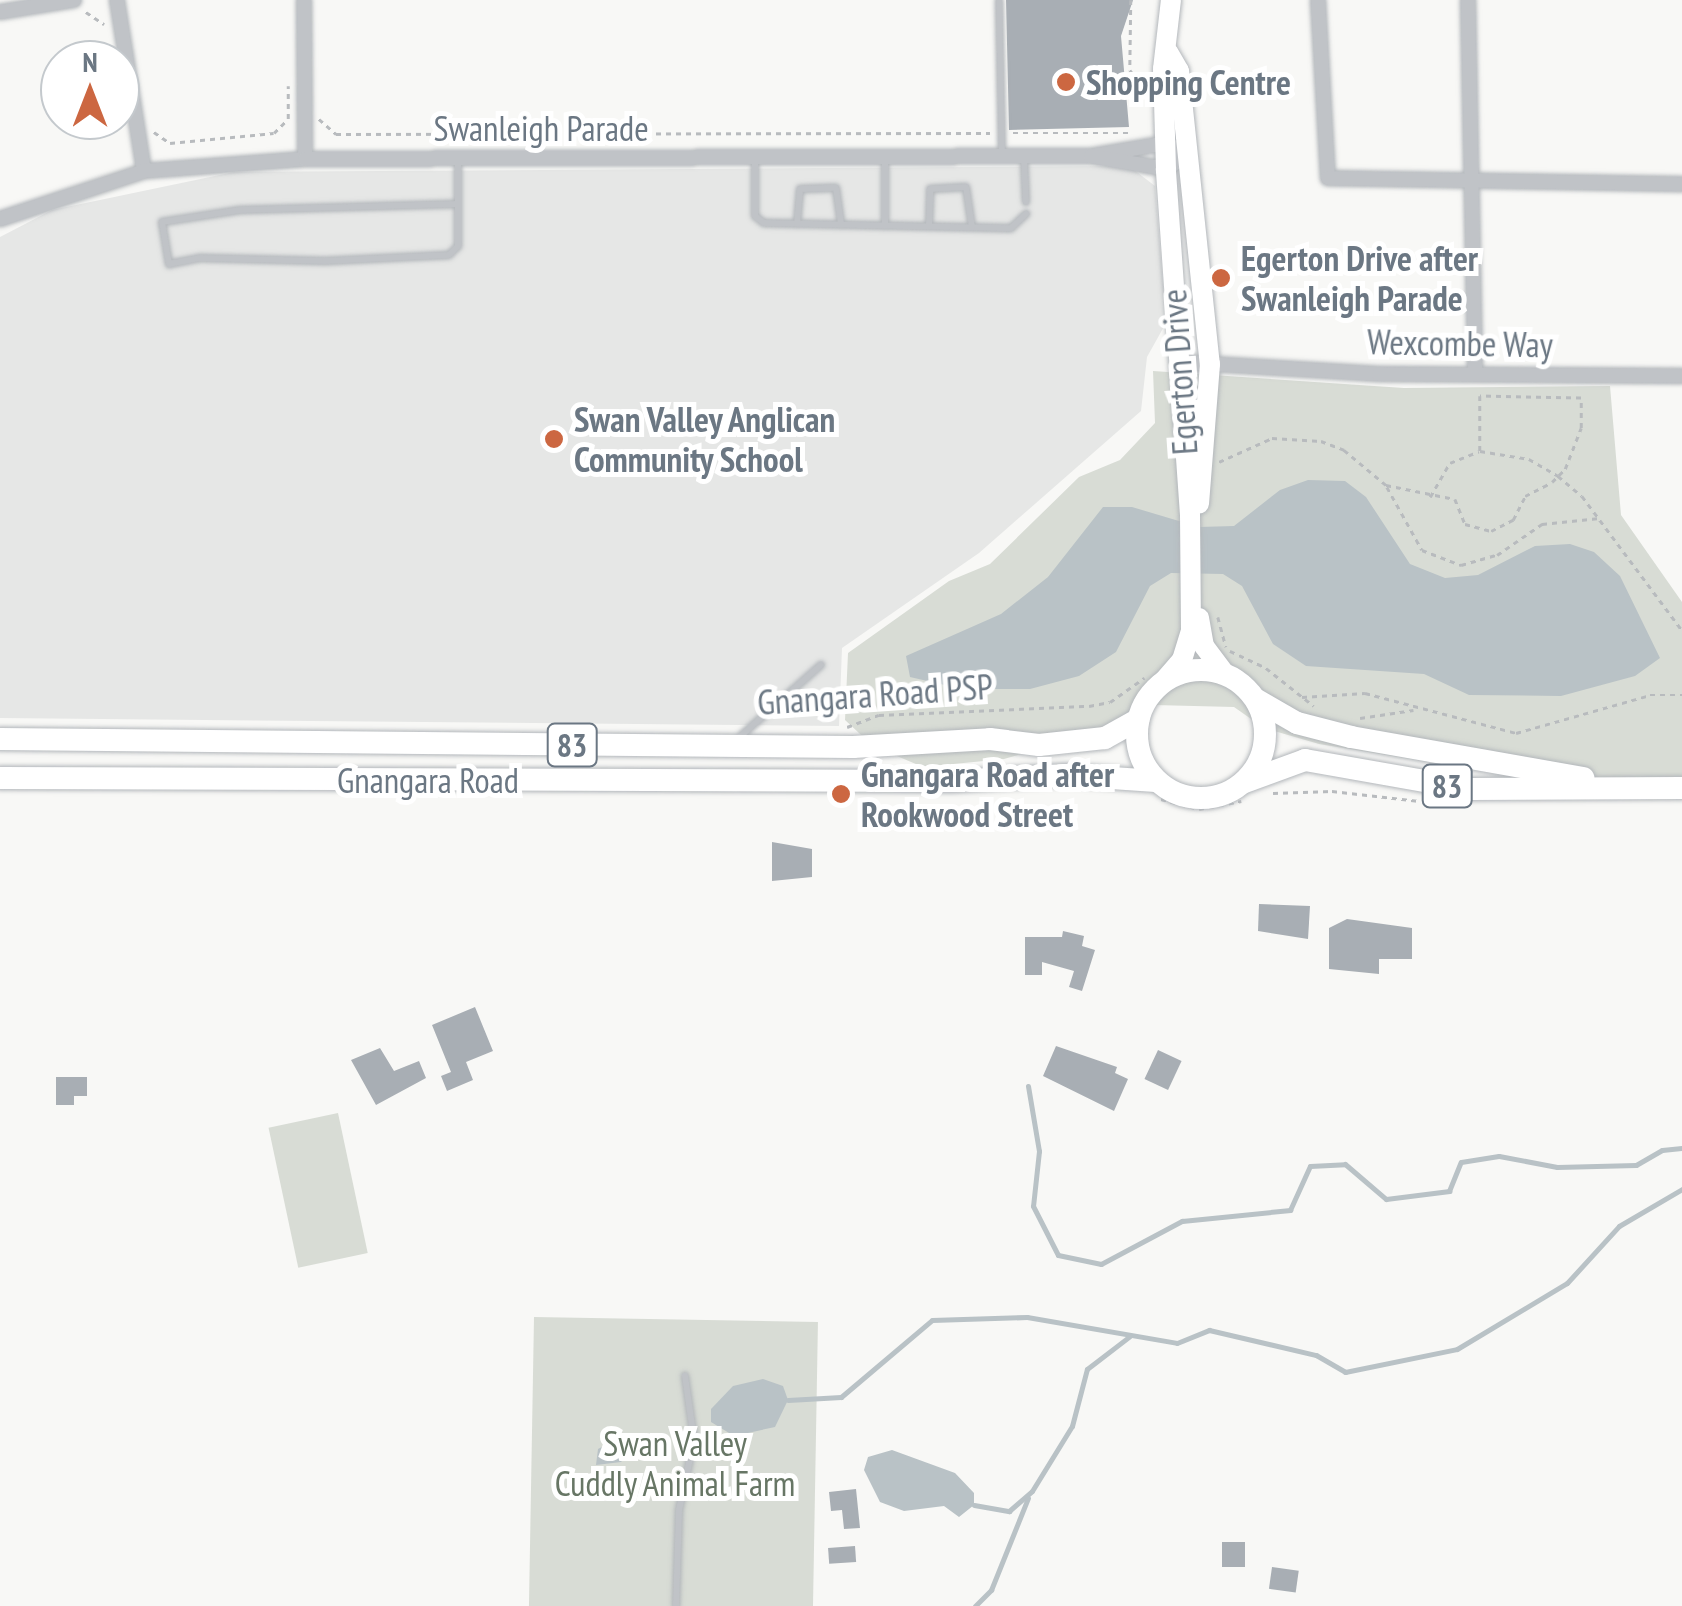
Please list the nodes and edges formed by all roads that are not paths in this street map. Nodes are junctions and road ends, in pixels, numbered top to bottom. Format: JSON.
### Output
{"nodes":[{"id":1,"x":77,"y":0,"type":"edge"},
{"id":2,"x":117,"y":0,"type":"edge"},
{"id":3,"x":304,"y":0,"type":"edge"},
{"id":4,"x":999,"y":0,"type":"edge"},
{"id":5,"x":1171,"y":0,"type":"edge"},
{"id":6,"x":1318,"y":0,"type":"edge"},
{"id":7,"x":1468,"y":0,"type":"edge"},
{"id":8,"x":0,"y":12,"type":"edge"},
{"id":9,"x":1168,"y":52,"type":"junction"},
{"id":10,"x":1166,"y":142,"type":"junction"},
{"id":11,"x":1188,"y":155,"type":"junction"},
{"id":12,"x":885,"y":156,"type":"junction"},
{"id":13,"x":1002,"y":156,"type":"junction"},
{"id":14,"x":1024,"y":156,"type":"junction"},
{"id":15,"x":1091,"y":156,"type":"junction"},
{"id":16,"x":756,"y":157,"type":"junction"},
{"id":17,"x":304,"y":158,"type":"junction"},
{"id":18,"x":458,"y":158,"type":"junction"},
{"id":19,"x":1166,"y":168,"type":"junction"},
{"id":20,"x":144,"y":171,"type":"junction"},
{"id":21,"x":1474,"y":181,"type":"junction"},
{"id":22,"x":1682,"y":184,"type":"edge"},
{"id":23,"x":1026,"y":202,"type":"dead end"},
{"id":24,"x":457,"y":204,"type":"junction"},
{"id":25,"x":1026,"y":214,"type":"dead end"},
{"id":26,"x":0,"y":219,"type":"edge"},
{"id":27,"x":797,"y":224,"type":"junction"},
{"id":28,"x":841,"y":225,"type":"junction"},
{"id":29,"x":885,"y":226,"type":"junction"},
{"id":30,"x":929,"y":226,"type":"junction"},
{"id":31,"x":972,"y":227,"type":"junction"},
{"id":32,"x":1178,"y":362,"type":"junction"},
{"id":33,"x":1210,"y":364,"type":"junction"},
{"id":34,"x":1474,"y":374,"type":"junction"},
{"id":35,"x":1682,"y":376,"type":"edge"},
{"id":36,"x":1194,"y":516,"type":"junction"},
{"id":37,"x":1194,"y":587,"type":"junction"},
{"id":38,"x":822,"y":665,"type":"dead end"},
{"id":39,"x":1224,"y":673,"type":"junction"},
{"id":40,"x":1155,"y":676,"type":"junction"},
{"id":41,"x":1257,"y":700,"type":"junction"},
{"id":42,"x":1138,"y":720,"type":"junction"},
{"id":43,"x":0,"y":739,"type":"edge"},
{"id":44,"x":732,"y":746,"type":"junction"},
{"id":45,"x":0,"y":778,"type":"edge"},
{"id":46,"x":730,"y":782,"type":"junction"},
{"id":47,"x":1656,"y":787,"type":"junction"},
{"id":48,"x":1682,"y":788,"type":"edge"},
{"id":49,"x":1155,"y":789,"type":"junction"},
{"id":50,"x":1253,"y":792,"type":"junction"},
{"id":51,"x":685,"y":1376,"type":"dead end"},
{"id":52,"x":676,"y":1606,"type":"edge"}],
"edges":[{"from":1,"to":8,"type":"street"},
{"from":2,"to":20,"type":"street"},
{"from":3,"to":17,"type":"street"},
{"from":4,"to":13,"type":"lane"},
{"from":5,"to":9,"type":"street","name":"Egerton Drive"},
{"from":6,"to":21,"type":"street"},
{"from":7,"to":21,"type":"street"},
{"from":9,"to":10,"type":"street","name":"Egerton Drive"},
{"from":9,"to":11,"type":"street","name":"Egerton Drive"},
{"from":10,"to":11,"type":"street"},
{"from":10,"to":15,"type":"street","name":"Swanleigh Parade"},
{"from":10,"to":19,"type":"street","name":"Egerton Drive"},
{"from":11,"to":19,"type":"street"},
{"from":11,"to":33,"type":"street","name":"Egerton Drive"},
{"from":12,"to":13,"type":"street","name":"Swanleigh Parade"},
{"from":12,"to":16,"type":"street","name":"Swanleigh Parade"},
{"from":12,"to":29,"type":"lane"},
{"from":13,"to":14,"type":"street","name":"Swanleigh Parade"},
{"from":14,"to":15,"type":"street","name":"Swanleigh Parade"},
{"from":14,"to":23,"type":"lane"},
{"from":15,"to":19,"type":"street","name":"Swanleigh Parade"},
{"from":16,"to":18,"type":"street","name":"Swanleigh Parade"},
{"from":16,"to":27,"type":"lane"},
{"from":17,"to":18,"type":"street","name":"Swanleigh Parade"},
{"from":17,"to":20,"type":"street","name":"Swanleigh Parade"},
{"from":18,"to":24,"type":"lane"},
{"from":19,"to":32,"type":"street","name":"Egerton Drive"},
{"from":20,"to":26,"type":"street","name":"Swanleigh Parade"},
{"from":21,"to":22,"type":"street"},
{"from":21,"to":34,"type":"street"},
{"from":24,"to":24,"type":"lane"},
{"from":25,"to":31,"type":"lane"},
{"from":27,"to":28,"type":"lane"},
{"from":27,"to":28,"type":"lane"},
{"from":28,"to":29,"type":"lane"},
{"from":29,"to":30,"type":"lane"},
{"from":30,"to":31,"type":"lane"},
{"from":30,"to":31,"type":"lane"},
{"from":32,"to":33,"type":"street","name":"Wexcombe Way"},
{"from":32,"to":36,"type":"street","name":"Egerton Drive"},
{"from":33,"to":34,"type":"street","name":"Wexcombe Way"},
{"from":33,"to":36,"type":"street","name":"Egerton Drive"},
{"from":34,"to":35,"type":"street","name":"Wexcombe Way"},
{"from":36,"to":37,"type":"street","name":"Egerton Drive"},
{"from":37,"to":39,"type":"street","name":"Egerton Drive"},
{"from":37,"to":40,"type":"street","name":"Egerton Drive"},
{"from":38,"to":44,"type":"lane"},
{"from":39,"to":40,"type":"main road"},
{"from":39,"to":41,"type":"main road","number":"83"},
{"from":40,"to":42,"type":"main road","number":"83"},
{"from":41,"to":47,"type":"main road","number":"83"},
{"from":41,"to":50,"type":"main road"},
{"from":42,"to":44,"type":"main road","name":"Gnangara Road","number":"83"},
{"from":42,"to":49,"type":"main road"},
{"from":43,"to":44,"type":"main road","name":"Gnangara Road","number":"83"},
{"from":44,"to":46,"type":"lane"},
{"from":45,"to":46,"type":"main road","name":"Gnangara Road","number":"83"},
{"from":46,"to":49,"type":"main road","name":"Gnangara Road","number":"83"},
{"from":47,"to":48,"type":"main road","number":"83"},
{"from":47,"to":50,"type":"main road","number":"83"},
{"from":49,"to":50,"type":"main road","number":"83"},
{"from":51,"to":52,"type":"lane"}]}
